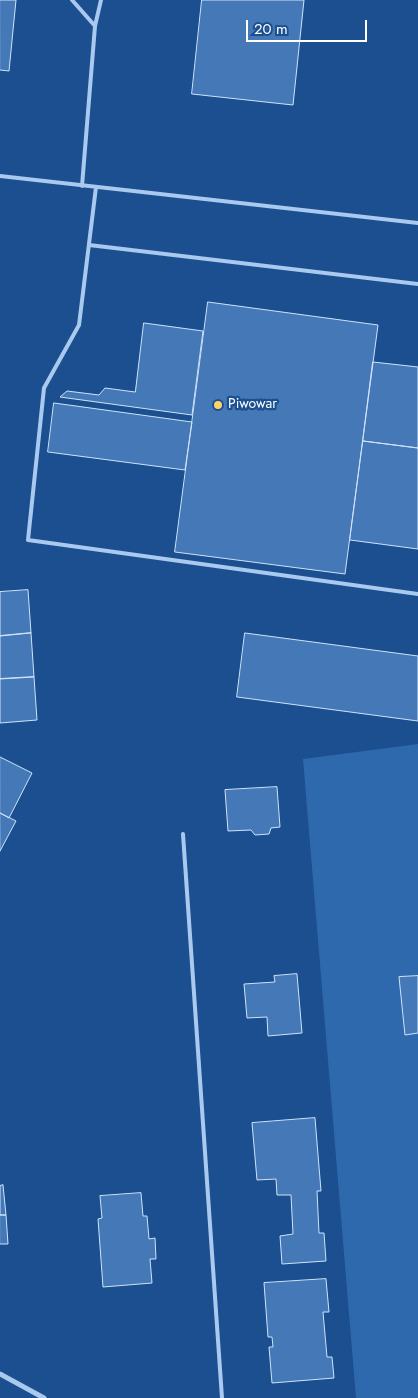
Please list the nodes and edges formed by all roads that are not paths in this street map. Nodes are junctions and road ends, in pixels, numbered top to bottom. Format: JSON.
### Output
{"nodes":[{"id":1,"x":72,"y":0,"type":"edge"},
{"id":2,"x":101,"y":0,"type":"edge"},
{"id":3,"x":95,"y":26,"type":"junction"},
{"id":4,"x":0,"y":176,"type":"edge"},
{"id":5,"x":82,"y":186,"type":"junction"},
{"id":6,"x":96,"y":187,"type":"junction"},
{"id":7,"x":418,"y":223,"type":"edge"},
{"id":8,"x":90,"y":245,"type":"junction"},
{"id":9,"x":418,"y":284,"type":"edge"},
{"id":10,"x":418,"y":594,"type":"edge"},
{"id":11,"x":183,"y":834,"type":"dead end"},
{"id":12,"x":0,"y":1374,"type":"edge"},
{"id":13,"x":44,"y":1398,"type":"edge"},
{"id":14,"x":222,"y":1398,"type":"edge"}],
"edges":[{"from":1,"to":3,"type":"lane"},
{"from":2,"to":3,"type":"lane"},
{"from":3,"to":5,"type":"lane"},
{"from":4,"to":5,"type":"lane"},
{"from":5,"to":6,"type":"lane"},
{"from":6,"to":7,"type":"lane"},
{"from":6,"to":8,"type":"lane"},
{"from":8,"to":9,"type":"lane"},
{"from":8,"to":10,"type":"lane"},
{"from":11,"to":14,"type":"lane"},
{"from":12,"to":13,"type":"street"}]}
